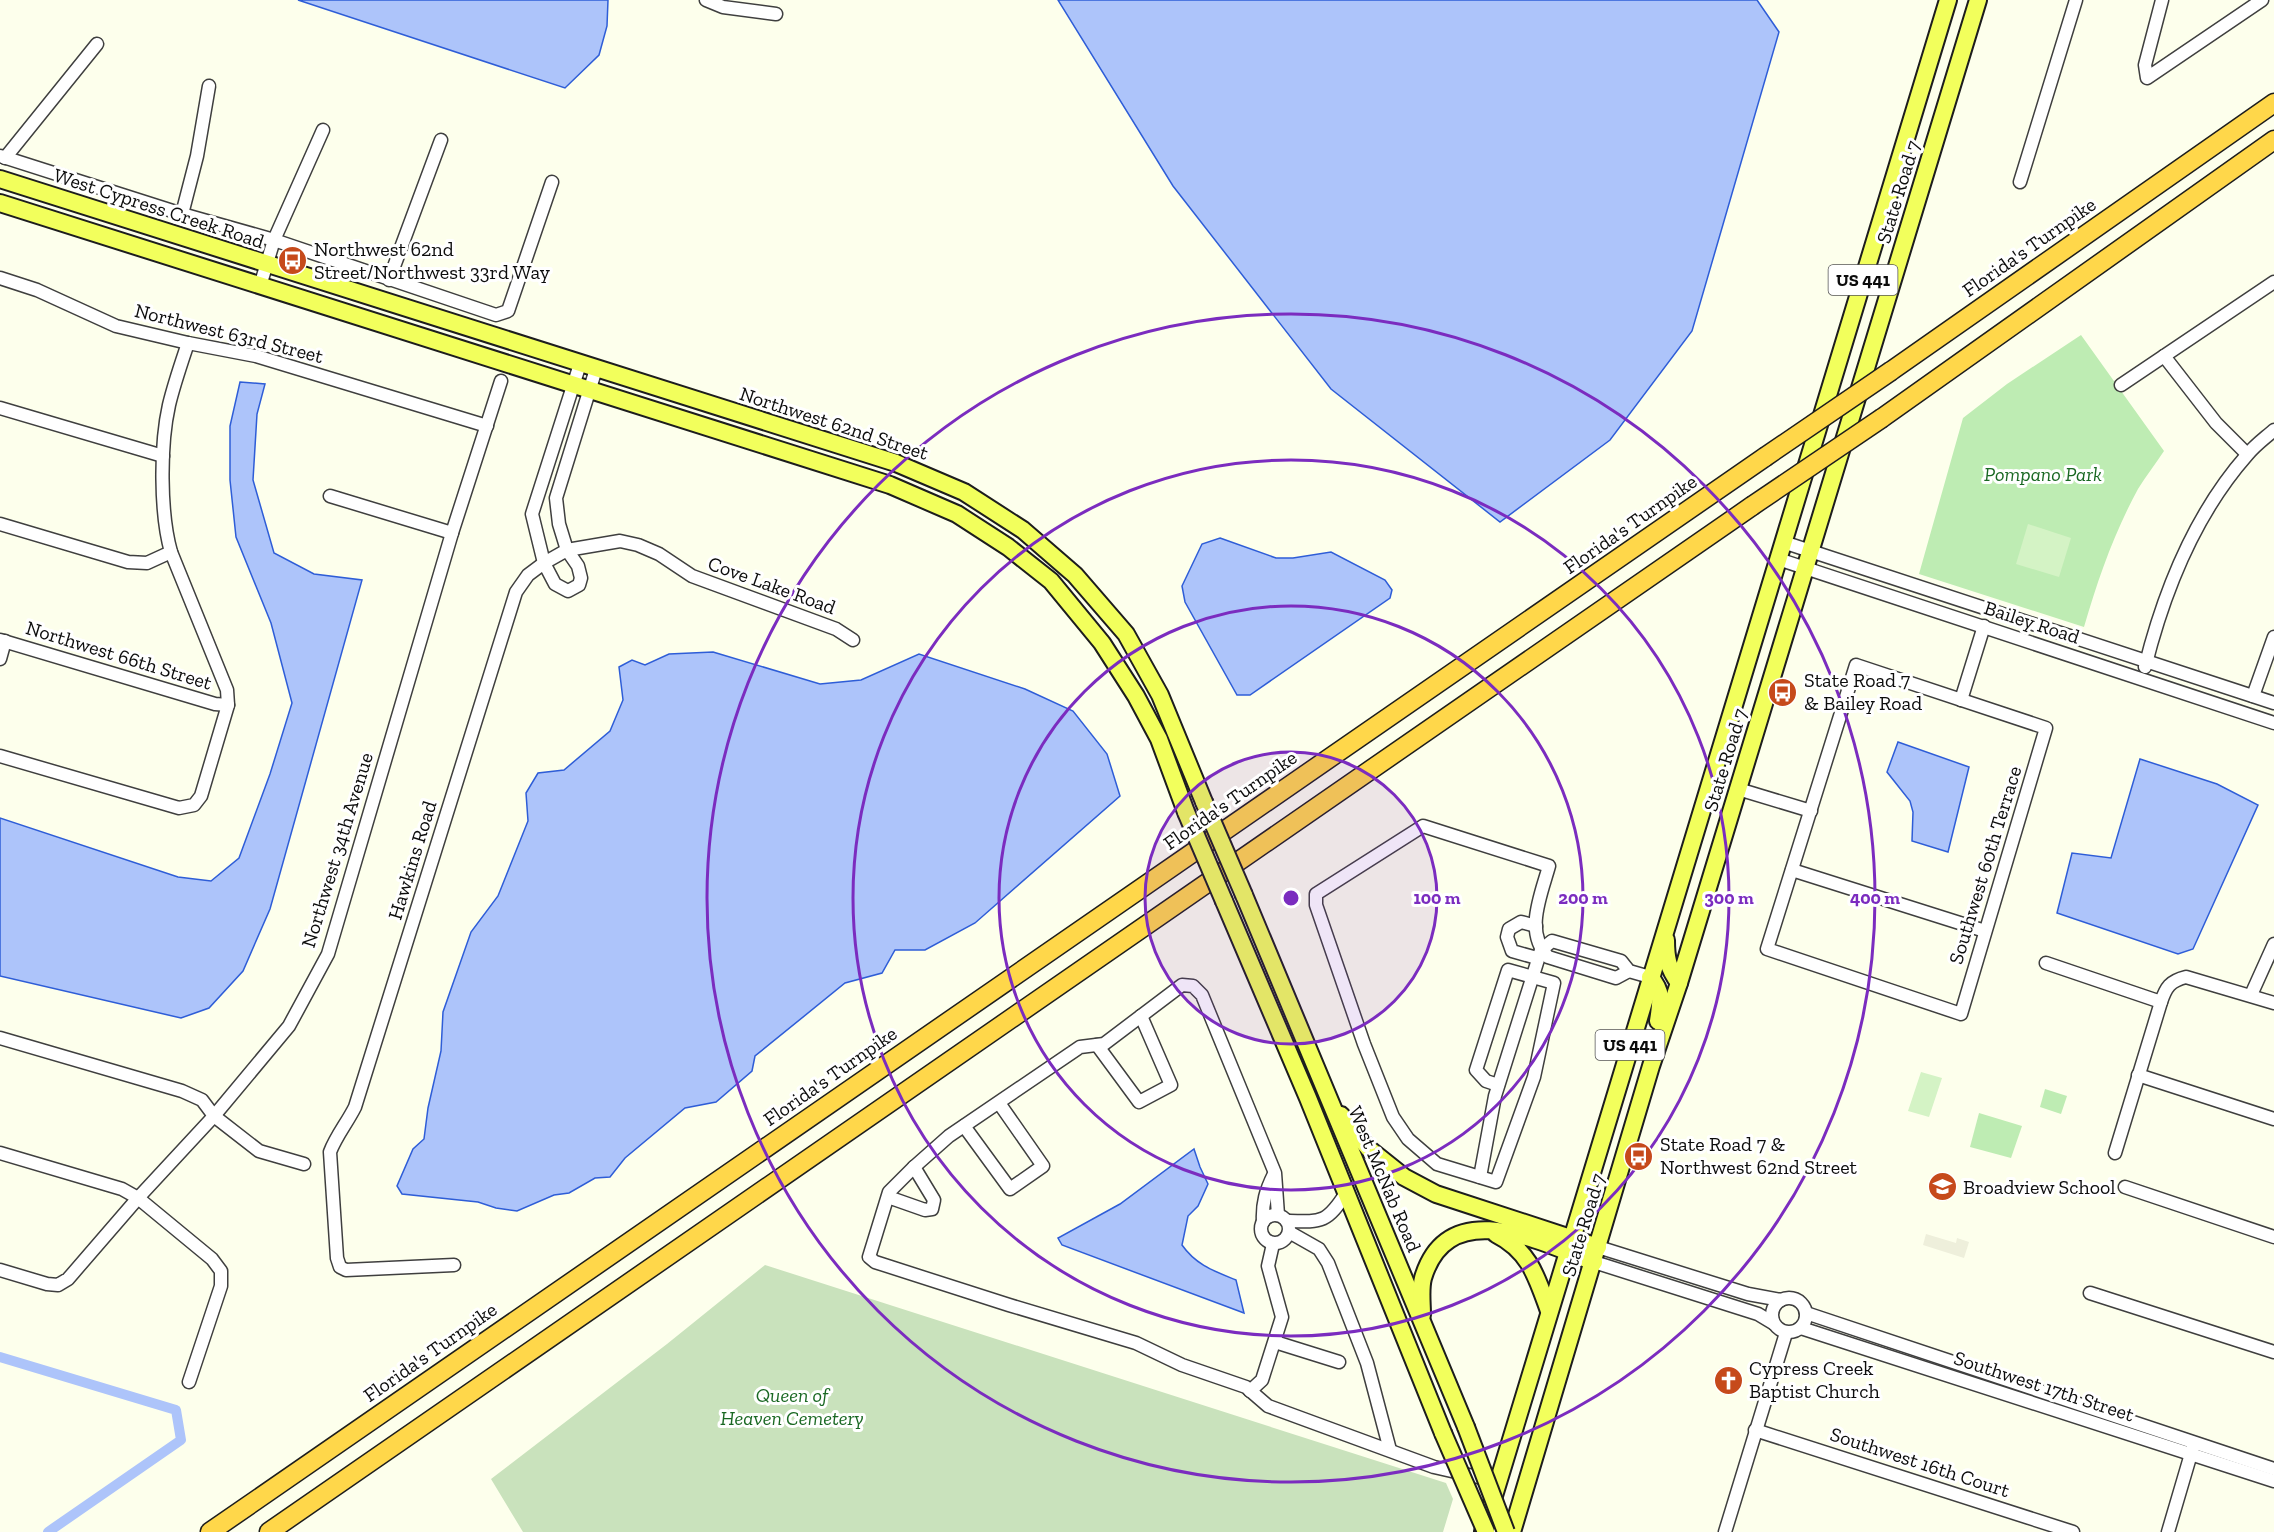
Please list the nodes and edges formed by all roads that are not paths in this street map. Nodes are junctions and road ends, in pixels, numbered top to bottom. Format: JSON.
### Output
{"nodes":[{"id":1,"x":706,"y":0,"type":"edge"},
{"id":2,"x":1948,"y":0,"type":"edge"},
{"id":3,"x":1978,"y":0,"type":"edge"},
{"id":4,"x":2076,"y":0,"type":"edge"},
{"id":5,"x":2162,"y":0,"type":"edge"},
{"id":6,"x":2262,"y":0,"type":"edge"},
{"id":7,"x":776,"y":14,"type":"dead end"},
{"id":8,"x":98,"y":44,"type":"dead end"},
{"id":9,"x":208,"y":86,"type":"dead end"},
{"id":10,"x":2274,"y":103,"type":"edge"},
{"id":11,"x":323,"y":130,"type":"dead end"},
{"id":12,"x":441,"y":140,"type":"dead end"},
{"id":13,"x":2274,"y":140,"type":"edge"},
{"id":14,"x":3,"y":157,"type":"edge"},
{"id":15,"x":0,"y":179,"type":"edge"},
{"id":16,"x":552,"y":182,"type":"dead end"},
{"id":17,"x":2020,"y":182,"type":"dead end"},
{"id":18,"x":0,"y":203,"type":"edge"},
{"id":19,"x":182,"y":214,"type":"junction"},
{"id":20,"x":274,"y":240,"type":"junction"},
{"id":21,"x":266,"y":264,"type":"junction"},
{"id":22,"x":0,"y":278,"type":"edge"},
{"id":23,"x":389,"y":280,"type":"junction"},
{"id":24,"x":2274,"y":282,"type":"edge"},
{"id":25,"x":260,"y":286,"type":"junction"},
{"id":26,"x":188,"y":343,"type":"junction"},
{"id":27,"x":2164,"y":356,"type":"junction"},
{"id":28,"x":588,"y":366,"type":"junction"},
{"id":29,"x":501,"y":381,"type":"dead end"},
{"id":30,"x":2121,"y":385,"type":"dead end"},
{"id":31,"x":582,"y":388,"type":"junction"},
{"id":32,"x":0,"y":408,"type":"edge"},
{"id":33,"x":488,"y":426,"type":"junction"},
{"id":34,"x":2274,"y":430,"type":"edge"},
{"id":35,"x":2247,"y":454,"type":"junction"},
{"id":36,"x":163,"y":456,"type":"junction"},
{"id":37,"x":330,"y":496,"type":"dead end"},
{"id":38,"x":0,"y":524,"type":"edge"},
{"id":39,"x":452,"y":533,"type":"junction"},
{"id":40,"x":1783,"y":542,"type":"junction"},
{"id":41,"x":567,"y":550,"type":"junction"},
{"id":42,"x":171,"y":552,"type":"junction"},
{"id":43,"x":1778,"y":559,"type":"junction"},
{"id":44,"x":1808,"y":559,"type":"junction"},
{"id":45,"x":544,"y":562,"type":"junction"},
{"id":46,"x":1984,"y":626,"type":"junction"},
{"id":47,"x":2065,"y":635,"type":"junction"},
{"id":48,"x":2274,"y":637,"type":"edge"},
{"id":49,"x":852,"y":639,"type":"dead end"},
{"id":50,"x":3,"y":640,"type":"edge"},
{"id":51,"x":2060,"y":651,"type":"junction"},
{"id":52,"x":0,"y":659,"type":"edge"},
{"id":53,"x":2146,"y":662,"type":"junction"},
{"id":54,"x":2142,"y":678,"type":"junction"},
{"id":55,"x":2253,"y":696,"type":"junction"},
{"id":56,"x":1961,"y":700,"type":"junction"},
{"id":57,"x":2274,"y":703,"type":"edge"},
{"id":58,"x":228,"y":705,"type":"junction"},
{"id":59,"x":2274,"y":723,"type":"edge"},
{"id":60,"x":0,"y":756,"type":"edge"},
{"id":61,"x":1737,"y":789,"type":"junction"},
{"id":62,"x":1811,"y":811,"type":"junction"},
{"id":63,"x":1792,"y":870,"type":"junction"},
{"id":64,"x":1244,"y":895,"type":"joint"},
{"id":65,"x":1667,"y":921,"type":"junction"},
{"id":66,"x":1536,"y":926,"type":"junction"},
{"id":67,"x":1985,"y":931,"type":"junction"},
{"id":68,"x":2274,"y":944,"type":"edge"},
{"id":69,"x":1568,"y":946,"type":"junction"},
{"id":70,"x":1539,"y":954,"type":"junction"},
{"id":71,"x":1563,"y":962,"type":"junction"},
{"id":72,"x":2046,"y":963,"type":"dead end"},
{"id":73,"x":1629,"y":970,"type":"junction"},
{"id":74,"x":1532,"y":977,"type":"junction"},
{"id":75,"x":1650,"y":977,"type":"junction"},
{"id":76,"x":1679,"y":983,"type":"junction"},
{"id":77,"x":2251,"y":995,"type":"junction"},
{"id":78,"x":2161,"y":1002,"type":"junction"},
{"id":79,"x":2274,"y":1003,"type":"edge"},
{"id":80,"x":1141,"y":1016,"type":"junction"},
{"id":81,"x":0,"y":1038,"type":"edge"},
{"id":82,"x":1097,"y":1045,"type":"junction"},
{"id":83,"x":1651,"y":1066,"type":"junction"},
{"id":84,"x":2138,"y":1075,"type":"junction"},
{"id":85,"x":1498,"y":1085,"type":"junction"},
{"id":86,"x":1329,"y":1100,"type":"junction"},
{"id":87,"x":999,"y":1103,"type":"junction"},
{"id":88,"x":214,"y":1116,"type":"junction"},
{"id":89,"x":2274,"y":1119,"type":"edge"},
{"id":90,"x":964,"y":1126,"type":"junction"},
{"id":91,"x":0,"y":1153,"type":"edge"},
{"id":92,"x":2115,"y":1153,"type":"dead end"},
{"id":93,"x":304,"y":1164,"type":"dead end"},
{"id":94,"x":914,"y":1167,"type":"junction"},
{"id":95,"x":1275,"y":1173,"type":"junction"},
{"id":96,"x":1480,"y":1177,"type":"junction"},
{"id":97,"x":2125,"y":1188,"type":"dead end"},
{"id":98,"x":1346,"y":1193,"type":"junction"},
{"id":99,"x":888,"y":1197,"type":"junction"},
{"id":100,"x":138,"y":1198,"type":"junction"},
{"id":101,"x":1263,"y":1222,"type":"junction"},
{"id":102,"x":1285,"y":1223,"type":"junction"},
{"id":103,"x":1487,"y":1230,"type":"junction"},
{"id":104,"x":2274,"y":1237,"type":"edge"},
{"id":105,"x":1273,"y":1244,"type":"junction"},
{"id":106,"x":1569,"y":1245,"type":"junction"},
{"id":107,"x":1596,"y":1255,"type":"junction"},
{"id":108,"x":454,"y":1266,"type":"dead end"},
{"id":109,"x":0,"y":1270,"type":"edge"},
{"id":110,"x":1676,"y":1273,"type":"junction"},
{"id":111,"x":1667,"y":1286,"type":"junction"},
{"id":112,"x":2090,"y":1293,"type":"dead end"},
{"id":113,"x":1781,"y":1300,"type":"junction"},
{"id":114,"x":1549,"y":1311,"type":"junction"},
{"id":115,"x":1806,"y":1313,"type":"junction"},
{"id":116,"x":1422,"y":1322,"type":"junction"},
{"id":117,"x":1773,"y":1323,"type":"junction"},
{"id":118,"x":1801,"y":1328,"type":"junction"},
{"id":119,"x":1786,"y":1333,"type":"junction"},
{"id":120,"x":1275,"y":1342,"type":"junction"},
{"id":121,"x":2274,"y":1352,"type":"edge"},
{"id":122,"x":1339,"y":1362,"type":"dead end"},
{"id":123,"x":189,"y":1382,"type":"dead end"},
{"id":124,"x":1250,"y":1391,"type":"junction"},
{"id":125,"x":2043,"y":1392,"type":"junction"},
{"id":126,"x":2039,"y":1405,"type":"junction"},
{"id":127,"x":1755,"y":1430,"type":"junction"},
{"id":128,"x":2193,"y":1448,"type":"junction"},
{"id":129,"x":1390,"y":1450,"type":"junction"},
{"id":130,"x":2274,"y":1470,"type":"edge"},
{"id":131,"x":2274,"y":1481,"type":"edge"},
{"id":132,"x":1498,"y":1482,"type":"junction"},
{"id":133,"x":210,"y":1532,"type":"edge"},
{"id":134,"x":269,"y":1532,"type":"edge"},
{"id":135,"x":1484,"y":1532,"type":"edge"},
{"id":136,"x":1506,"y":1532,"type":"edge"},
{"id":137,"x":1512,"y":1532,"type":"edge"},
{"id":138,"x":1725,"y":1532,"type":"edge"},
{"id":139,"x":2073,"y":1532,"type":"edge"},
{"id":140,"x":2168,"y":1532,"type":"edge"}],
"edges":[{"from":1,"to":7,"type":"street"},
{"from":2,"to":40,"type":"main road","name":"State Road 7","number":"US 441"},
{"from":3,"to":44,"type":"main road","name":"State Road 7","number":"US 441"},
{"from":4,"to":17,"type":"street"},
{"from":5,"to":6,"type":"street"},
{"from":8,"to":14,"type":"street"},
{"from":9,"to":19,"type":"street"},
{"from":10,"to":133,"type":"highway","name":"Florida's Turnpike","bridge":true},
{"from":11,"to":20,"type":"street"},
{"from":12,"to":23,"type":"street"},
{"from":13,"to":134,"type":"highway","bridge":true},
{"from":14,"to":19,"type":"street"},
{"from":15,"to":21,"type":"main road","name":"West Cypress Creek Road"},
{"from":16,"to":23,"type":"street"},
{"from":18,"to":25,"type":"main road"},
{"from":19,"to":20,"type":"street"},
{"from":20,"to":21,"type":"street"},
{"from":20,"to":23,"type":"street"},
{"from":21,"to":25,"type":"street"},
{"from":21,"to":28,"type":"main road","name":"West Cypress Creek Road"},
{"from":22,"to":26,"type":"street","name":"Northwest 63rd Street"},
{"from":24,"to":27,"type":"street"},
{"from":25,"to":31,"type":"main road"},
{"from":26,"to":33,"type":"street","name":"Northwest 63rd Street"},
{"from":26,"to":36,"type":"street"},
{"from":27,"to":30,"type":"street"},
{"from":27,"to":35,"type":"street"},
{"from":28,"to":31,"type":"street"},
{"from":28,"to":64,"type":"main road","name":"Northwest 62nd Street","bridge":true},
{"from":29,"to":33,"type":"street","name":"Northwest 34th Avenue"},
{"from":31,"to":41,"type":"street"},
{"from":31,"to":45,"type":"street"},
{"from":31,"to":98,"type":"main road","name":"West McNab Road","bridge":true},
{"from":32,"to":36,"type":"street"},
{"from":33,"to":39,"type":"street","name":"Northwest 34th Avenue"},
{"from":34,"to":35,"type":"street"},
{"from":35,"to":53,"type":"street"},
{"from":36,"to":42,"type":"street"},
{"from":37,"to":39,"type":"street"},
{"from":38,"to":42,"type":"street"},
{"from":39,"to":88,"type":"street","name":"Northwest 34th Avenue"},
{"from":40,"to":43,"type":"main road","name":"State Road 7","number":"US 441"},
{"from":40,"to":44,"type":"street","name":"Bailey Road"},
{"from":41,"to":45,"type":"street","name":"Cove Lake Road"},
{"from":41,"to":45,"type":"street"},
{"from":41,"to":49,"type":"street","name":"Cove Lake Road"},
{"from":42,"to":58,"type":"street"},
{"from":43,"to":44,"type":"street","name":"Bailey Road"},
{"from":43,"to":65,"type":"main road","name":"State Road 7","number":"US 441"},
{"from":44,"to":46,"type":"street","name":"Bailey Road"},
{"from":44,"to":47,"type":"street","name":"Bailey Road"},
{"from":44,"to":61,"type":"main road","name":"State Road 7","number":"US 441"},
{"from":45,"to":108,"type":"street","name":"Hawkins Road"},
{"from":46,"to":51,"type":"street","name":"Bailey Road"},
{"from":46,"to":56,"type":"street"},
{"from":47,"to":51,"type":"street"},
{"from":47,"to":53,"type":"street","name":"Bailey Road"},
{"from":48,"to":55,"type":"street"},
{"from":50,"to":52,"type":"street"},
{"from":50,"to":58,"type":"street","name":"Northwest 66th Street"},
{"from":51,"to":54,"type":"street","name":"Bailey Road"},
{"from":53,"to":54,"type":"street"},
{"from":53,"to":55,"type":"street","name":"Bailey Road"},
{"from":54,"to":59,"type":"street","name":"Bailey Road"},
{"from":55,"to":57,"type":"street","name":"Bailey Road"},
{"from":56,"to":62,"type":"street"},
{"from":56,"to":67,"type":"street","name":"Southwest 60th Terrace"},
{"from":58,"to":60,"type":"street"},
{"from":61,"to":62,"type":"street"},
{"from":61,"to":76,"type":"main road","name":"State Road 7","number":"US 441"},
{"from":62,"to":63,"type":"street"},
{"from":63,"to":67,"type":"street"},
{"from":63,"to":67,"type":"street","name":"Southwest 60th Terrace"},
{"from":64,"to":86,"type":"main road","name":"West McNab Road"},
{"from":65,"to":75,"type":"main road","name":"State Road 7","number":"US 441"},
{"from":65,"to":76,"type":"main road"},
{"from":66,"to":70,"type":"street"},
{"from":66,"to":70,"type":"street"},
{"from":66,"to":96,"type":"street"},
{"from":68,"to":77,"type":"street"},
{"from":69,"to":70,"type":"street"},
{"from":69,"to":71,"type":"street"},
{"from":69,"to":73,"type":"street"},
{"from":70,"to":71,"type":"street"},
{"from":70,"to":74,"type":"street"},
{"from":71,"to":73,"type":"street"},
{"from":72,"to":78,"type":"street"},
{"from":73,"to":75,"type":"street"},
{"from":74,"to":85,"type":"street"},
{"from":74,"to":85,"type":"street"},
{"from":74,"to":96,"type":"street"},
{"from":75,"to":83,"type":"main road"},
{"from":75,"to":106,"type":"main road","name":"State Road 7","number":"US 441"},
{"from":76,"to":83,"type":"main road","name":"State Road 7","number":"US 441"},
{"from":77,"to":78,"type":"street"},
{"from":77,"to":79,"type":"street"},
{"from":78,"to":84,"type":"street"},
{"from":80,"to":82,"type":"street"},
{"from":80,"to":82,"type":"street"},
{"from":80,"to":95,"type":"street"},
{"from":81,"to":88,"type":"street"},
{"from":82,"to":87,"type":"street"},
{"from":83,"to":107,"type":"main road","name":"State Road 7","number":"US 441"},
{"from":84,"to":89,"type":"street"},
{"from":84,"to":92,"type":"street"},
{"from":85,"to":96,"type":"street"},
{"from":86,"to":106,"type":"main road"},
{"from":86,"to":116,"type":"main road","name":"West McNab Road"},
{"from":87,"to":90,"type":"street"},
{"from":87,"to":90,"type":"street"},
{"from":88,"to":93,"type":"street"},
{"from":88,"to":100,"type":"street","name":"Northwest 34th Avenue"},
{"from":90,"to":94,"type":"street"},
{"from":91,"to":100,"type":"street"},
{"from":94,"to":99,"type":"street"},
{"from":94,"to":99,"type":"street"},
{"from":95,"to":101,"type":"street"},
{"from":95,"to":102,"type":"street"},
{"from":97,"to":104,"type":"street"},
{"from":98,"to":102,"type":"street"},
{"from":98,"to":135,"type":"main road","name":"West McNab Road","bridge":true},
{"from":99,"to":124,"type":"street"},
{"from":100,"to":109,"type":"street","name":"Northwest 34th Avenue"},
{"from":100,"to":123,"type":"street"},
{"from":101,"to":102,"type":"street"},
{"from":101,"to":105,"type":"street"},
{"from":102,"to":105,"type":"street"},
{"from":102,"to":129,"type":"street"},
{"from":103,"to":106,"type":"main road"},
{"from":103,"to":114,"type":"main road"},
{"from":103,"to":116,"type":"main road"},
{"from":105,"to":120,"type":"street"},
{"from":106,"to":107,"type":"main road"},
{"from":106,"to":114,"type":"main road","name":"State Road 7","number":"US 441"},
{"from":107,"to":110,"type":"street"},
{"from":107,"to":111,"type":"street"},
{"from":107,"to":137,"type":"main road","name":"State Road 7","number":"US 441"},
{"from":110,"to":111,"type":"street"},
{"from":110,"to":113,"type":"street"},
{"from":111,"to":117,"type":"street"},
{"from":112,"to":121,"type":"street"},
{"from":113,"to":115,"type":"street"},
{"from":113,"to":117,"type":"street"},
{"from":114,"to":132,"type":"main road","name":"State Road 7","number":"US 441"},
{"from":115,"to":118,"type":"street"},
{"from":115,"to":125,"type":"street","name":"Southwest 17th Street"},
{"from":116,"to":136,"type":"main road","name":"West McNab Road","bridge":true},
{"from":117,"to":119,"type":"street"},
{"from":118,"to":119,"type":"street"},
{"from":118,"to":126,"type":"street","name":"Southwest 17th Street"},
{"from":119,"to":127,"type":"street"},
{"from":120,"to":122,"type":"street"},
{"from":120,"to":124,"type":"street"},
{"from":124,"to":129,"type":"street"},
{"from":125,"to":126,"type":"street"},
{"from":125,"to":128,"type":"street","name":"Southwest 17th Street"},
{"from":126,"to":128,"type":"street","name":"Southwest 17th Street"},
{"from":127,"to":138,"type":"street"},
{"from":127,"to":139,"type":"street","name":"Southwest 16th Court"},
{"from":128,"to":130,"type":"street","name":"Southwest 17th Street"},
{"from":128,"to":131,"type":"street","name":"Southwest 17th Street"},
{"from":128,"to":140,"type":"street"},
{"from":129,"to":132,"type":"street"},
{"from":132,"to":135,"type":"main road","name":"State Road 7","number":"US 441"}]}
